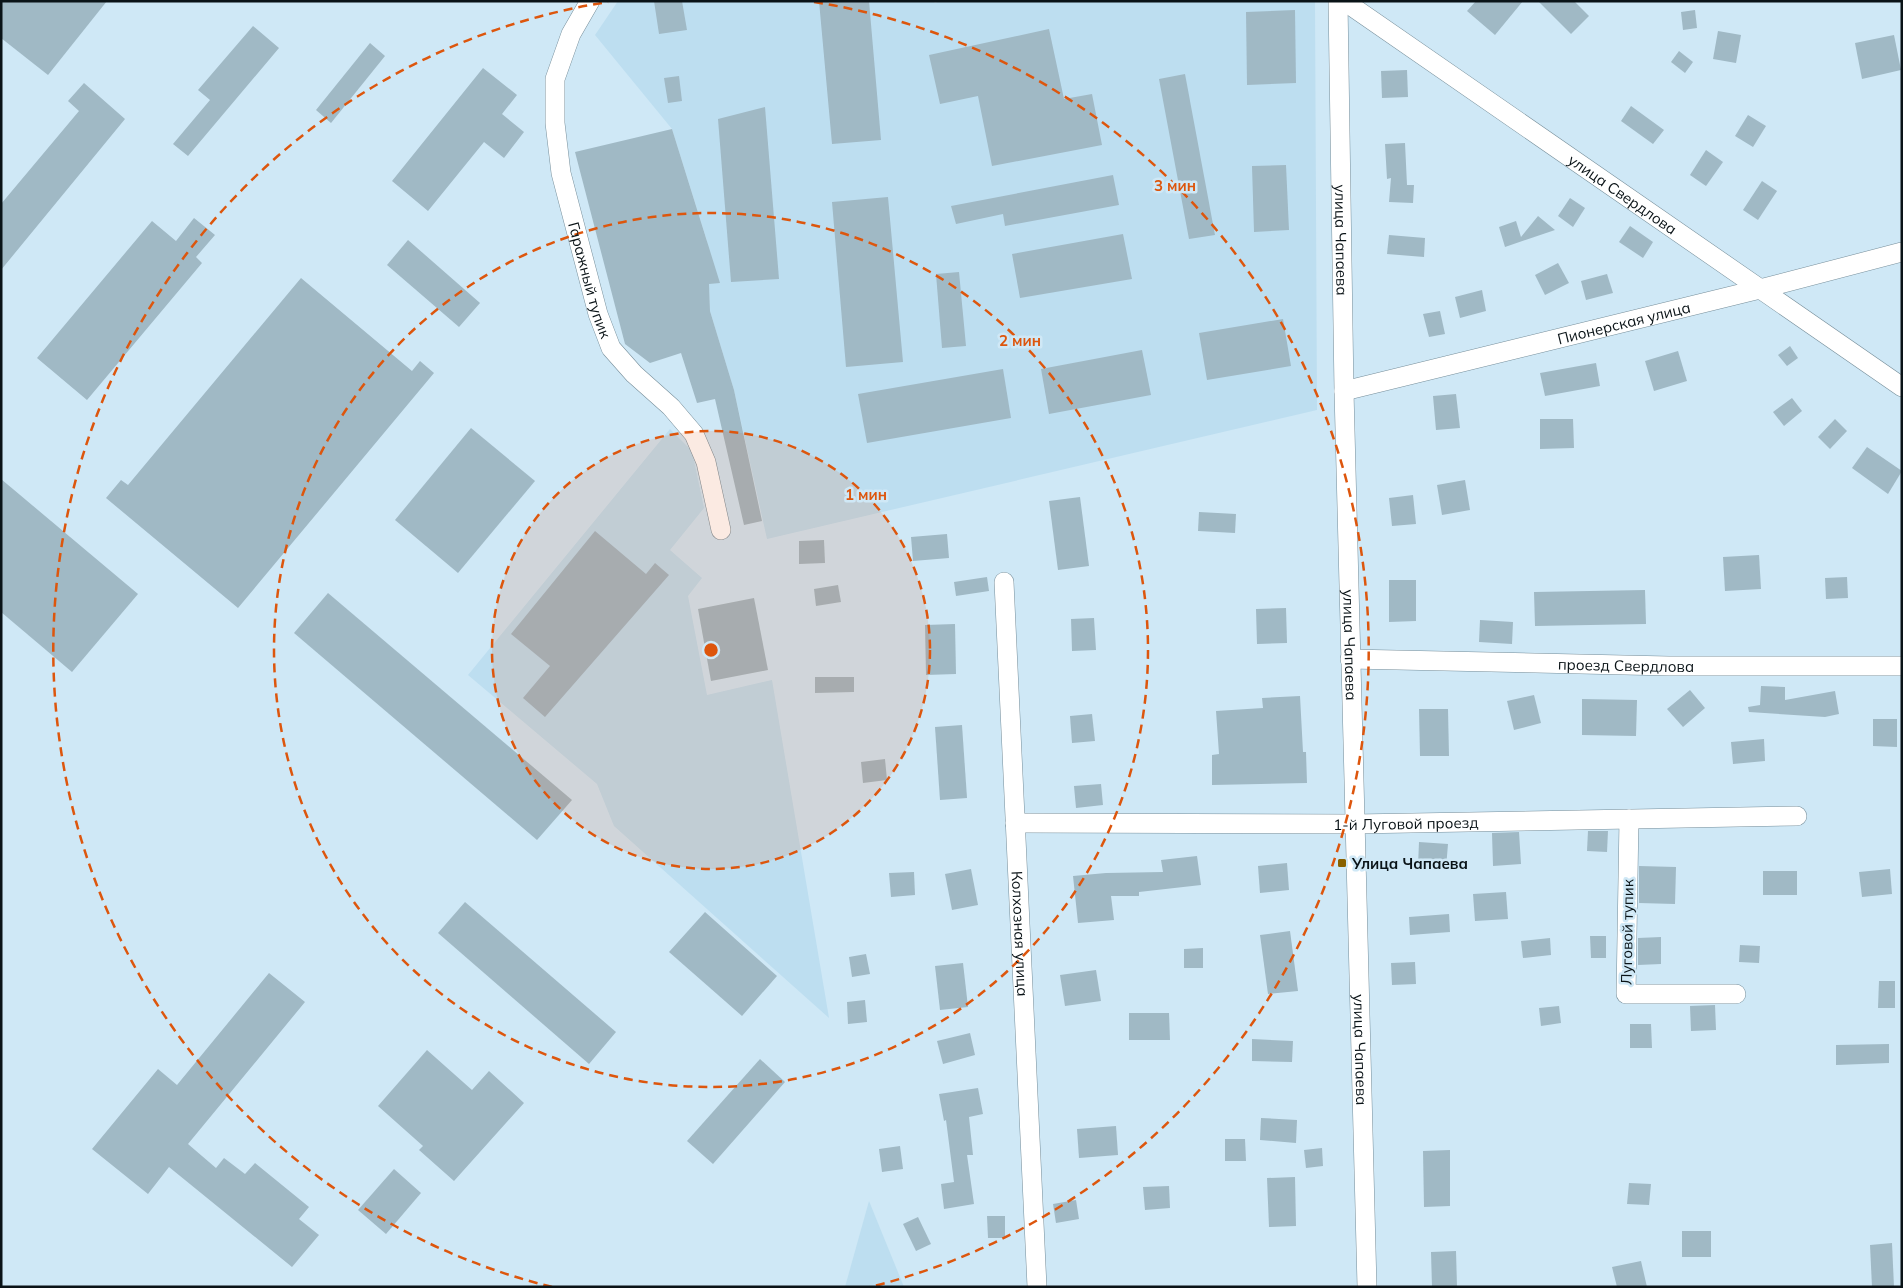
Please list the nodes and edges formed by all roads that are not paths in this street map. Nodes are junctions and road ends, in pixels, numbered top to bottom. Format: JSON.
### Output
{"nodes":[{"id":1,"x":590,"y":1,"type":"edge"},
{"id":2,"x":1338,"y":1,"type":"edge"},
{"id":3,"x":1344,"y":1,"type":"edge"},
{"id":4,"x":1902,"y":252,"type":"edge"},
{"id":5,"x":1760,"y":289,"type":"junction"},
{"id":6,"x":1902,"y":387,"type":"edge"},
{"id":7,"x":1344,"y":391,"type":"junction"},
{"id":8,"x":721,"y":530,"type":"dead end"},
{"id":9,"x":1004,"y":582,"type":"dead end"},
{"id":10,"x":1350,"y":659,"type":"junction"},
{"id":11,"x":1902,"y":666,"type":"edge"},
{"id":12,"x":1797,"y":816,"type":"dead end"},
{"id":13,"x":1629,"y":819,"type":"junction"},
{"id":14,"x":1015,"y":823,"type":"junction"},
{"id":15,"x":1355,"y":824,"type":"junction"},
{"id":16,"x":1736,"y":994,"type":"dead end"},
{"id":17,"x":1037,"y":1287,"type":"edge"},
{"id":18,"x":1367,"y":1287,"type":"edge"}],
"edges":[{"from":1,"to":8,"type":"street","name":"Гаражный тупик"},
{"from":2,"to":7,"type":"street","name":"улица Чапаева"},
{"from":3,"to":5,"type":"street","name":"улица Свердлова"},
{"from":4,"to":5,"type":"street","name":"Пионерская улица"},
{"from":5,"to":6,"type":"street","name":"улица Свердлова"},
{"from":5,"to":7,"type":"street","name":"Пионерская улица"},
{"from":7,"to":10,"type":"street","name":"улица Чапаева"},
{"from":9,"to":14,"type":"street","name":"Колхозная улица"},
{"from":10,"to":11,"type":"street","name":"проезд Свердлова"},
{"from":10,"to":15,"type":"street","name":"улица Чапаева"},
{"from":12,"to":13,"type":"street","name":"1-й Луговой проезд"},
{"from":13,"to":15,"type":"street","name":"1-й Луговой проезд"},
{"from":13,"to":16,"type":"street","name":"Луговой тупик"},
{"from":14,"to":15,"type":"street","name":"1-й Луговой проезд"},
{"from":14,"to":17,"type":"street","name":"Колхозная улица"},
{"from":15,"to":18,"type":"street","name":"улица Чапаева"}]}
